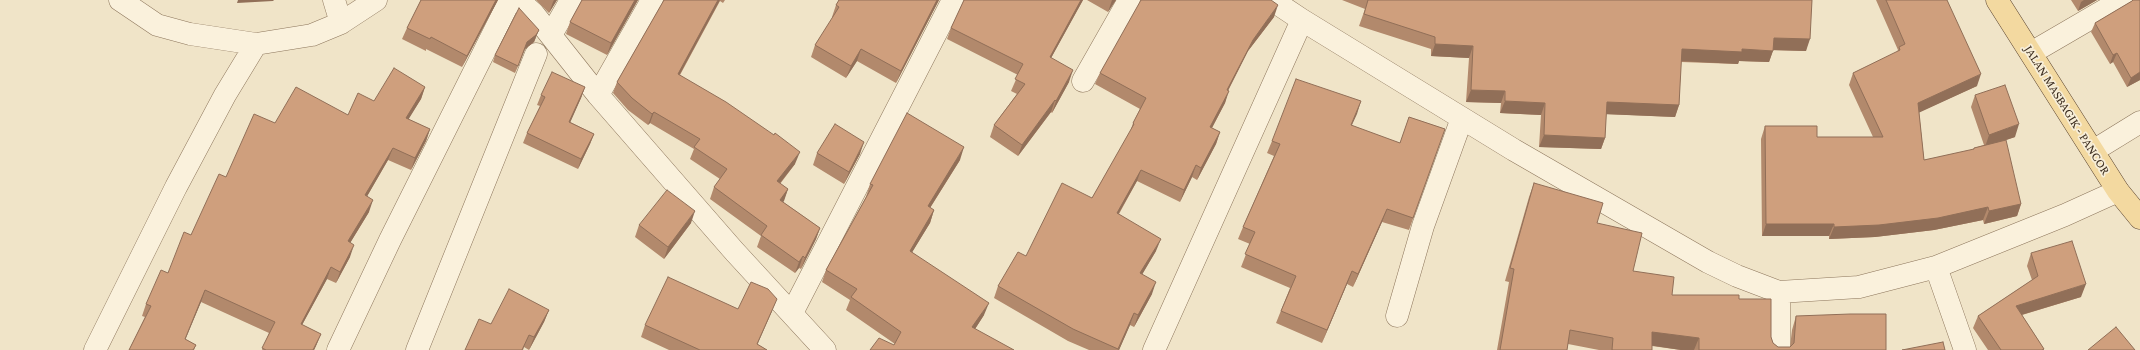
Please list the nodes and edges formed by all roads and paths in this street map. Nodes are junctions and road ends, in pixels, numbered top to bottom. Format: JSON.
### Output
{"nodes":[{"id":1,"x":120,"y":0,"type":"edge"},
{"id":2,"x":334,"y":0,"type":"edge"},
{"id":3,"x":376,"y":0,"type":"edge"},
{"id":4,"x":510,"y":0,"type":"edge"},
{"id":5,"x":518,"y":0,"type":"edge"},
{"id":6,"x":571,"y":0,"type":"edge"},
{"id":7,"x":652,"y":0,"type":"edge"},
{"id":8,"x":953,"y":0,"type":"edge"},
{"id":9,"x":1130,"y":0,"type":"edge"},
{"id":10,"x":1272,"y":0,"type":"edge"},
{"id":11,"x":1997,"y":0,"type":"edge"},
{"id":12,"x":2122,"y":0,"type":"edge"},
{"id":13,"x":1302,"y":20,"type":"junction"},
{"id":14,"x":341,"y":23,"type":"junction"},
{"id":15,"x":552,"y":35,"type":"junction"},
{"id":16,"x":256,"y":44,"type":"junction"},
{"id":17,"x":2031,"y":53,"type":"junction"},
{"id":18,"x":536,"y":54,"type":"dead end"},
{"id":19,"x":1083,"y":81,"type":"dead end"},
{"id":20,"x":598,"y":95,"type":"junction"},
{"id":21,"x":1462,"y":118,"type":"junction"},
{"id":22,"x":2140,"y":122,"type":"edge"},
{"id":23,"x":2093,"y":151,"type":"junction"},
{"id":24,"x":2118,"y":191,"type":"junction"},
{"id":25,"x":2140,"y":218,"type":"edge"},
{"id":26,"x":1936,"y":266,"type":"junction"},
{"id":27,"x":1779,"y":292,"type":"junction"},
{"id":28,"x":792,"y":314,"type":"junction"},
{"id":29,"x":1397,"y":316,"type":"dead end"},
{"id":30,"x":96,"y":350,"type":"edge"},
{"id":31,"x":338,"y":350,"type":"edge"},
{"id":32,"x":417,"y":350,"type":"edge"},
{"id":33,"x":825,"y":350,"type":"edge"},
{"id":34,"x":1154,"y":350,"type":"edge"},
{"id":35,"x":1779,"y":350,"type":"edge"},
{"id":36,"x":1965,"y":350,"type":"edge"}],
"edges":[{"from":1,"to":16,"type":"street"},
{"from":2,"to":14,"type":"street"},
{"from":3,"to":14,"type":"street"},
{"from":4,"to":31,"type":"street"},
{"from":5,"to":15,"type":"street"},
{"from":6,"to":15,"type":"street"},
{"from":7,"to":20,"type":"street"},
{"from":8,"to":28,"type":"street"},
{"from":9,"to":19,"type":"street"},
{"from":10,"to":13,"type":"street"},
{"from":11,"to":17,"type":"main road","name":"JALAN MASBAGIK - PANCOR"},
{"from":12,"to":17,"type":"street"},
{"from":13,"to":21,"type":"street"},
{"from":13,"to":34,"type":"street"},
{"from":14,"to":16,"type":"street"},
{"from":15,"to":20,"type":"street"},
{"from":16,"to":30,"type":"street"},
{"from":17,"to":23,"type":"main road","name":"JALAN MASBAGIK - PANCOR"},
{"from":18,"to":32,"type":"street"},
{"from":20,"to":28,"type":"street"},
{"from":21,"to":27,"type":"street"},
{"from":21,"to":29,"type":"street"},
{"from":22,"to":23,"type":"street"},
{"from":23,"to":24,"type":"main road","name":"JALAN MASBAGIK - PANCOR"},
{"from":24,"to":25,"type":"main road","name":"JALAN MASBAGIK - PANCOR"},
{"from":24,"to":26,"type":"street"},
{"from":26,"to":27,"type":"street"},
{"from":26,"to":36,"type":"street"},
{"from":27,"to":35,"type":"street"},
{"from":28,"to":33,"type":"street"}]}
